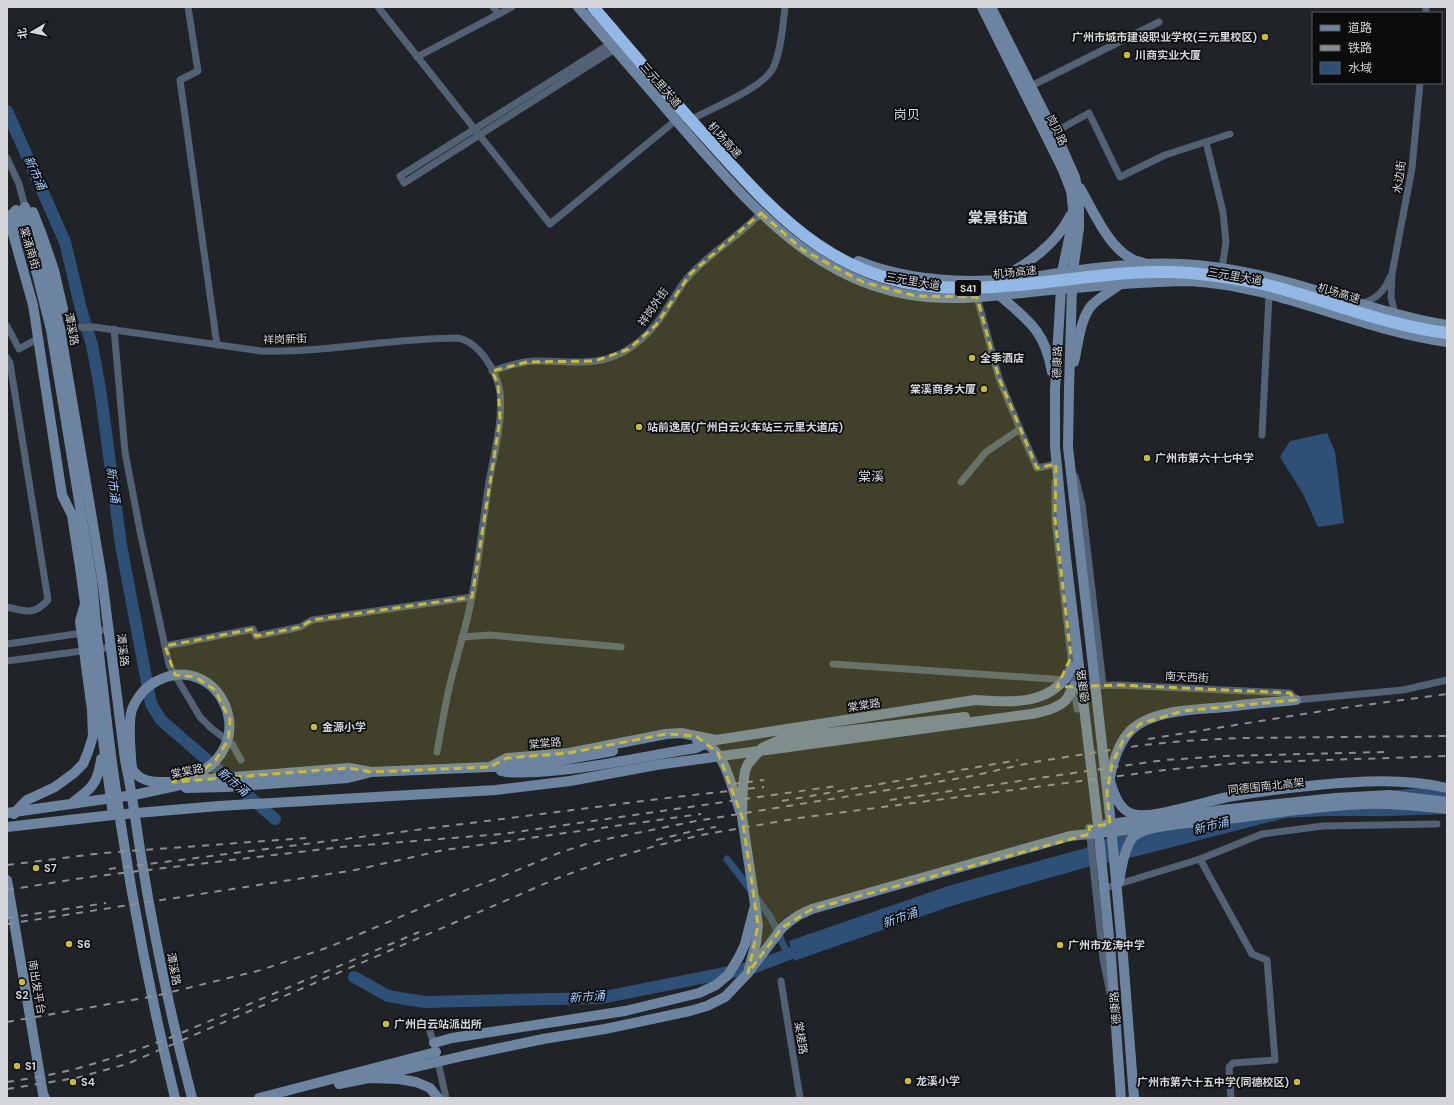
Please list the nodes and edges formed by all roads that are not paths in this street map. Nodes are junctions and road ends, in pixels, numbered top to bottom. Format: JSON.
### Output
{"nodes":[{"id":1,"x":188,"y":7,"type":"edge"},
{"id":2,"x":378,"y":7,"type":"edge"},
{"id":3,"x":493,"y":7,"type":"edge"},
{"id":4,"x":512,"y":7,"type":"edge"},
{"id":5,"x":578,"y":7,"type":"edge"},
{"id":6,"x":593,"y":7,"type":"edge"},
{"id":7,"x":600,"y":7,"type":"edge"},
{"id":8,"x":785,"y":7,"type":"edge"},
{"id":9,"x":982,"y":7,"type":"edge"},
{"id":10,"x":991,"y":7,"type":"edge"},
{"id":11,"x":499,"y":14,"type":"junction"},
{"id":12,"x":1159,"y":22,"type":"dead end"},
{"id":13,"x":634,"y":47,"type":"junction"},
{"id":14,"x":615,"y":50,"type":"junction"},
{"id":15,"x":417,"y":56,"type":"junction"},
{"id":16,"x":1420,"y":84,"type":"edge"},
{"id":17,"x":1031,"y":86,"type":"junction"},
{"id":18,"x":696,"y":118,"type":"junction"},
{"id":19,"x":676,"y":120,"type":"junction"},
{"id":20,"x":477,"y":132,"type":"junction"},
{"id":21,"x":1055,"y":132,"type":"junction"},
{"id":22,"x":1230,"y":134,"type":"dead end"},
{"id":23,"x":1206,"y":142,"type":"junction"},
{"id":24,"x":7,"y":158,"type":"edge"},
{"id":25,"x":1075,"y":177,"type":"junction"},
{"id":26,"x":20,"y":208,"type":"junction"},
{"id":27,"x":1073,"y":208,"type":"junction"},
{"id":28,"x":761,"y":213,"type":"junction"},
{"id":29,"x":27,"y":230,"type":"junction"},
{"id":30,"x":1148,"y":264,"type":"junction"},
{"id":31,"x":1222,"y":268,"type":"junction"},
{"id":32,"x":1073,"y":271,"type":"junction"},
{"id":33,"x":1062,"y":272,"type":"junction"},
{"id":34,"x":1392,"y":274,"type":"junction"},
{"id":35,"x":987,"y":281,"type":"junction"},
{"id":36,"x":1121,"y":284,"type":"junction"},
{"id":37,"x":1072,"y":288,"type":"junction"},
{"id":38,"x":1060,"y":289,"type":"junction"},
{"id":39,"x":1269,"y":295,"type":"junction"},
{"id":40,"x":999,"y":296,"type":"junction"},
{"id":41,"x":980,"y":297,"type":"junction"},
{"id":42,"x":1361,"y":304,"type":"junction"},
{"id":43,"x":1395,"y":314,"type":"junction"},
{"id":44,"x":1447,"y":325,"type":"edge"},
{"id":45,"x":7,"y":326,"type":"edge"},
{"id":46,"x":67,"y":328,"type":"junction"},
{"id":47,"x":114,"y":329,"type":"junction"},
{"id":48,"x":1447,"y":333,"type":"edge"},
{"id":49,"x":39,"y":338,"type":"junction"},
{"id":50,"x":1447,"y":342,"type":"edge"},
{"id":51,"x":217,"y":345,"type":"junction"},
{"id":52,"x":8,"y":361,"type":"edge"},
{"id":53,"x":492,"y":370,"type":"junction"},
{"id":54,"x":1069,"y":389,"type":"junction"},
{"id":55,"x":1055,"y":390,"type":"junction"},
{"id":56,"x":1020,"y":429,"type":"junction"},
{"id":57,"x":1262,"y":435,"type":"dead end"},
{"id":58,"x":1070,"y":462,"type":"junction"},
{"id":59,"x":1056,"y":464,"type":"junction"},
{"id":60,"x":961,"y":482,"type":"dead end"},
{"id":61,"x":106,"y":566,"type":"junction"},
{"id":62,"x":81,"y":574,"type":"junction"},
{"id":63,"x":92,"y":580,"type":"junction"},
{"id":64,"x":472,"y":597,"type":"junction"},
{"id":65,"x":7,"y":607,"type":"edge"},
{"id":66,"x":1095,"y":614,"type":"junction"},
{"id":67,"x":1066,"y":618,"type":"junction"},
{"id":68,"x":1075,"y":626,"type":"junction"},
{"id":69,"x":110,"y":629,"type":"junction"},
{"id":70,"x":90,"y":632,"type":"junction"},
{"id":71,"x":462,"y":637,"type":"junction"},
{"id":72,"x":7,"y":644,"type":"edge"},
{"id":73,"x":112,"y":646,"type":"junction"},
{"id":74,"x":165,"y":646,"type":"junction"},
{"id":75,"x":621,"y":647,"type":"dead end"},
{"id":76,"x":92,"y":649,"type":"junction"},
{"id":77,"x":7,"y":661,"type":"edge"},
{"id":78,"x":833,"y":664,"type":"dead end"},
{"id":79,"x":1072,"y":667,"type":"joint"},
{"id":80,"x":1447,"y":680,"type":"edge"},
{"id":81,"x":1071,"y":682,"type":"junction"},
{"id":82,"x":1103,"y":685,"type":"junction"},
{"id":83,"x":1296,"y":700,"type":"junction"},
{"id":84,"x":1077,"y":708,"type":"dead end"},
{"id":85,"x":1031,"y":714,"type":"junction"},
{"id":86,"x":793,"y":728,"type":"junction"},
{"id":87,"x":760,"y":733,"type":"junction"},
{"id":88,"x":716,"y":740,"type":"junction"},
{"id":89,"x":103,"y":745,"type":"junction"},
{"id":90,"x":1102,"y":749,"type":"junction"},
{"id":91,"x":762,"y":751,"type":"junction"},
{"id":92,"x":437,"y":752,"type":"dead end"},
{"id":93,"x":127,"y":753,"type":"junction"},
{"id":94,"x":241,"y":760,"type":"dead end"},
{"id":95,"x":490,"y":767,"type":"junction"},
{"id":96,"x":372,"y":772,"type":"junction"},
{"id":97,"x":1110,"y":778,"type":"junction"},
{"id":98,"x":189,"y":783,"type":"junction"},
{"id":99,"x":131,"y":785,"type":"junction"},
{"id":100,"x":150,"y":788,"type":"junction"},
{"id":101,"x":1447,"y":788,"type":"edge"},
{"id":102,"x":134,"y":795,"type":"junction"},
{"id":103,"x":1447,"y":795,"type":"edge"},
{"id":104,"x":110,"y":799,"type":"junction"},
{"id":105,"x":1447,"y":802,"type":"edge"},
{"id":106,"x":71,"y":804,"type":"junction"},
{"id":107,"x":1220,"y":807,"type":"junction"},
{"id":108,"x":1447,"y":809,"type":"edge"},
{"id":109,"x":7,"y":813,"type":"edge"},
{"id":110,"x":137,"y":813,"type":"junction"},
{"id":111,"x":113,"y":815,"type":"junction"},
{"id":112,"x":742,"y":817,"type":"junction"},
{"id":113,"x":1437,"y":824,"type":"dead end"},
{"id":114,"x":7,"y":827,"type":"edge"},
{"id":115,"x":7,"y":832,"type":"edge"},
{"id":116,"x":1090,"y":834,"type":"junction"},
{"id":117,"x":1200,"y":859,"type":"junction"},
{"id":118,"x":7,"y":880,"type":"edge"},
{"id":119,"x":1096,"y":891,"type":"junction"},
{"id":120,"x":1117,"y":896,"type":"junction"},
{"id":121,"x":755,"y":905,"type":"junction"},
{"id":122,"x":748,"y":973,"type":"junction"},
{"id":123,"x":781,"y":981,"type":"dead end"},
{"id":124,"x":1115,"y":1016,"type":"junction"},
{"id":125,"x":430,"y":1029,"type":"dead end"},
{"id":126,"x":435,"y":1048,"type":"junction"},
{"id":127,"x":369,"y":1078,"type":"junction"},
{"id":128,"x":45,"y":1098,"type":"edge"},
{"id":129,"x":175,"y":1098,"type":"edge"},
{"id":130,"x":192,"y":1098,"type":"edge"},
{"id":131,"x":259,"y":1098,"type":"edge"},
{"id":132,"x":280,"y":1098,"type":"edge"},
{"id":133,"x":438,"y":1098,"type":"edge"},
{"id":134,"x":446,"y":1098,"type":"edge"},
{"id":135,"x":800,"y":1098,"type":"edge"},
{"id":136,"x":1121,"y":1098,"type":"edge"},
{"id":137,"x":1134,"y":1098,"type":"edge"},
{"id":138,"x":1231,"y":1098,"type":"edge"}],
"edges":[{"from":1,"to":51,"type":"street"},
{"from":2,"to":15,"type":"street"},
{"from":3,"to":11,"type":"street"},
{"from":4,"to":11,"type":"street"},
{"from":5,"to":14,"type":"main road","name":"三元里大道"},
{"from":6,"to":48,"type":"highway","name":"机场高速","number":"S41"},
{"from":7,"to":13,"type":"main road","name":"三元里大道"},
{"from":8,"to":18,"type":"street"},
{"from":9,"to":27,"type":"main road","name":"岗贝路"},
{"from":10,"to":17,"type":"main road","name":"岗贝路"},
{"from":11,"to":15,"type":"street"},
{"from":12,"to":17,"type":"street"},
{"from":13,"to":14,"type":"main road"},
{"from":13,"to":18,"type":"main road","name":"三元里大道"},
{"from":14,"to":19,"type":"main road","name":"三元里大道"},
{"from":14,"to":20,"type":"street"},
{"from":15,"to":20,"type":"street"},
{"from":16,"to":34,"type":"street","name":"水边街"},
{"from":17,"to":21,"type":"main road","name":"岗贝路"},
{"from":18,"to":35,"type":"main road","name":"三元里大道"},
{"from":19,"to":20,"type":"street"},
{"from":19,"to":28,"type":"main road","name":"三元里大道"},
{"from":20,"to":20,"type":"street"},
{"from":21,"to":23,"type":"street"},
{"from":21,"to":25,"type":"main road","name":"岗贝路"},
{"from":22,"to":23,"type":"street"},
{"from":23,"to":31,"type":"street"},
{"from":24,"to":26,"type":"street"},
{"from":25,"to":30,"type":"main road"},
{"from":25,"to":32,"type":"main road","name":"岗贝路"},
{"from":26,"to":29,"type":"main road","name":"潭溪路"},
{"from":26,"to":46,"type":"main road","name":"棠涌南街"},
{"from":26,"to":49,"type":"main road","name":"棠涌南街"},
{"from":27,"to":33,"type":"main road","name":"岗贝路"},
{"from":27,"to":35,"type":"main road"},
{"from":28,"to":41,"type":"main road","name":"三元里大道"},
{"from":28,"to":53,"type":"street","name":"祥岗外街"},
{"from":29,"to":63,"type":"main road","name":"潭溪路"},
{"from":29,"to":99,"type":"main road","name":"潭溪路"},
{"from":30,"to":31,"type":"main road","name":"三元里大道"},
{"from":30,"to":32,"type":"main road","name":"三元里大道"},
{"from":31,"to":42,"type":"main road","name":"三元里大道"},
{"from":32,"to":33,"type":"main road","name":"三元里大道"},
{"from":32,"to":37,"type":"main road","name":"德康路"},
{"from":33,"to":35,"type":"main road","name":"三元里大道"},
{"from":33,"to":38,"type":"main road","name":"德康路"},
{"from":34,"to":42,"type":"street"},
{"from":34,"to":43,"type":"street"},
{"from":35,"to":41,"type":"main road"},
{"from":36,"to":37,"type":"main road","name":"三元里大道"},
{"from":36,"to":39,"type":"main road","name":"三元里大道"},
{"from":36,"to":54,"type":"main road"},
{"from":37,"to":38,"type":"main road","name":"三元里大道"},
{"from":37,"to":54,"type":"main road","name":"德康路"},
{"from":38,"to":40,"type":"main road","name":"三元里大道"},
{"from":38,"to":55,"type":"main road","name":"德康路"},
{"from":39,"to":50,"type":"main road","name":"三元里大道"},
{"from":39,"to":57,"type":"street"},
{"from":40,"to":41,"type":"main road","name":"三元里大道"},
{"from":40,"to":55,"type":"main road"},
{"from":41,"to":56,"type":"street"},
{"from":42,"to":43,"type":"main road","name":"三元里大道"},
{"from":43,"to":44,"type":"main road","name":"三元里大道"},
{"from":45,"to":49,"type":"street"},
{"from":46,"to":47,"type":"street","name":"祥岗新街"},
{"from":46,"to":61,"type":"main road","name":"棠涌南街"},
{"from":47,"to":51,"type":"street","name":"祥岗新街"},
{"from":47,"to":74,"type":"street"},
{"from":49,"to":62,"type":"main road","name":"棠涌南街"},
{"from":51,"to":53,"type":"street","name":"祥岗新街"},
{"from":52,"to":65,"type":"street"},
{"from":53,"to":64,"type":"street","name":"祥岗新街"},
{"from":54,"to":58,"type":"main road","name":"德康路"},
{"from":55,"to":59,"type":"main road","name":"德康路"},
{"from":56,"to":59,"type":"street"},
{"from":56,"to":60,"type":"street"},
{"from":58,"to":66,"type":"street"},
{"from":58,"to":90,"type":"main road","name":"德康路"},
{"from":59,"to":67,"type":"street"},
{"from":59,"to":68,"type":"main road","name":"德康路"},
{"from":61,"to":62,"type":"main road"},
{"from":61,"to":69,"type":"main road","name":"棠涌南街"},
{"from":62,"to":70,"type":"main road","name":"棠涌南街"},
{"from":63,"to":115,"type":"main road"},
{"from":63,"to":129,"type":"main road","name":"潭溪路"},
{"from":64,"to":71,"type":"street","name":"祥岗新街"},
{"from":64,"to":74,"type":"street"},
{"from":66,"to":67,"type":"street"},
{"from":66,"to":82,"type":"street"},
{"from":67,"to":79,"type":"street"},
{"from":68,"to":86,"type":"main road"},
{"from":68,"to":124,"type":"main road","name":"德康路"},
{"from":69,"to":70,"type":"street"},
{"from":69,"to":73,"type":"main road","name":"棠涌南街"},
{"from":70,"to":72,"type":"street"},
{"from":70,"to":76,"type":"main road","name":"棠涌南街"},
{"from":71,"to":75,"type":"street"},
{"from":71,"to":92,"type":"street","name":"祥岗新街"},
{"from":73,"to":76,"type":"street"},
{"from":73,"to":93,"type":"main road","name":"棠涌南街"},
{"from":74,"to":94,"type":"street"},
{"from":76,"to":77,"type":"street"},
{"from":76,"to":89,"type":"main road","name":"棠涌南街"},
{"from":78,"to":81,"type":"street","name":"南天西街"},
{"from":79,"to":81,"type":"main road","name":"棠棠路"},
{"from":80,"to":83,"type":"street"},
{"from":81,"to":82,"type":"street","name":"南天西街"},
{"from":81,"to":84,"type":"street"},
{"from":81,"to":85,"type":"main road","name":"棠棠路"},
{"from":81,"to":86,"type":"main road","name":"棠棠路"},
{"from":82,"to":83,"type":"street","name":"南天西街"},
{"from":83,"to":97,"type":"main road"},
{"from":85,"to":91,"type":"main road","name":"棠棠路"},
{"from":85,"to":112,"type":"main road"},
{"from":86,"to":87,"type":"main road","name":"棠棠路"},
{"from":87,"to":88,"type":"main road","name":"棠棠路"},
{"from":87,"to":91,"type":"main road"},
{"from":88,"to":95,"type":"main road"},
{"from":88,"to":95,"type":"main road","name":"棠棠路"},
{"from":89,"to":104,"type":"main road"},
{"from":89,"to":106,"type":"main road"},
{"from":90,"to":97,"type":"main road"},
{"from":90,"to":120,"type":"main road","name":"德康路"},
{"from":91,"to":110,"type":"main road","name":"棠棠路"},
{"from":93,"to":98,"type":"main road"},
{"from":93,"to":102,"type":"main road"},
{"from":95,"to":96,"type":"main road","name":"棠棠路"},
{"from":95,"to":112,"type":"main road"},
{"from":96,"to":98,"type":"main road","name":"棠棠路"},
{"from":96,"to":100,"type":"main road"},
{"from":97,"to":101,"type":"main road"},
{"from":98,"to":102,"type":"main road","name":"棠棠路"},
{"from":99,"to":100,"type":"main road"},
{"from":99,"to":130,"type":"main road","name":"潭溪路"},
{"from":100,"to":115,"type":"main road"},
{"from":102,"to":104,"type":"main road","name":"棠棠路"},
{"from":102,"to":110,"type":"main road"},
{"from":103,"to":107,"type":"main road","name":"同德围南北高架"},
{"from":104,"to":106,"type":"main road","name":"棠棠路"},
{"from":104,"to":111,"type":"main road"},
{"from":105,"to":107,"type":"main road","name":"同德围南北高架"},
{"from":106,"to":109,"type":"main road","name":"棠棠路"},
{"from":107,"to":116,"type":"main road","name":"同德围南北高架"},
{"from":108,"to":120,"type":"main road"},
{"from":110,"to":111,"type":"main road","name":"棠棠路"},
{"from":111,"to":114,"type":"main road","name":"棠棠路"},
{"from":112,"to":121,"type":"main road"},
{"from":113,"to":117,"type":"street"},
{"from":116,"to":119,"type":"street"},
{"from":116,"to":122,"type":"main road","name":"同德围南北高架"},
{"from":117,"to":119,"type":"street"},
{"from":117,"to":138,"type":"street"},
{"from":118,"to":128,"type":"main road","name":"南出发平台"},
{"from":119,"to":124,"type":"street"},
{"from":120,"to":137,"type":"main road","name":"德康路"},
{"from":121,"to":122,"type":"main road"},
{"from":121,"to":126,"type":"main road"},
{"from":122,"to":127,"type":"main road","name":"同德围南北高架"},
{"from":123,"to":135,"type":"street","name":"棠槎路"},
{"from":124,"to":136,"type":"main road","name":"德康路"},
{"from":125,"to":126,"type":"street"},
{"from":126,"to":131,"type":"main road"},
{"from":126,"to":134,"type":"street"},
{"from":127,"to":132,"type":"main road"},
{"from":127,"to":133,"type":"main road"}]}
